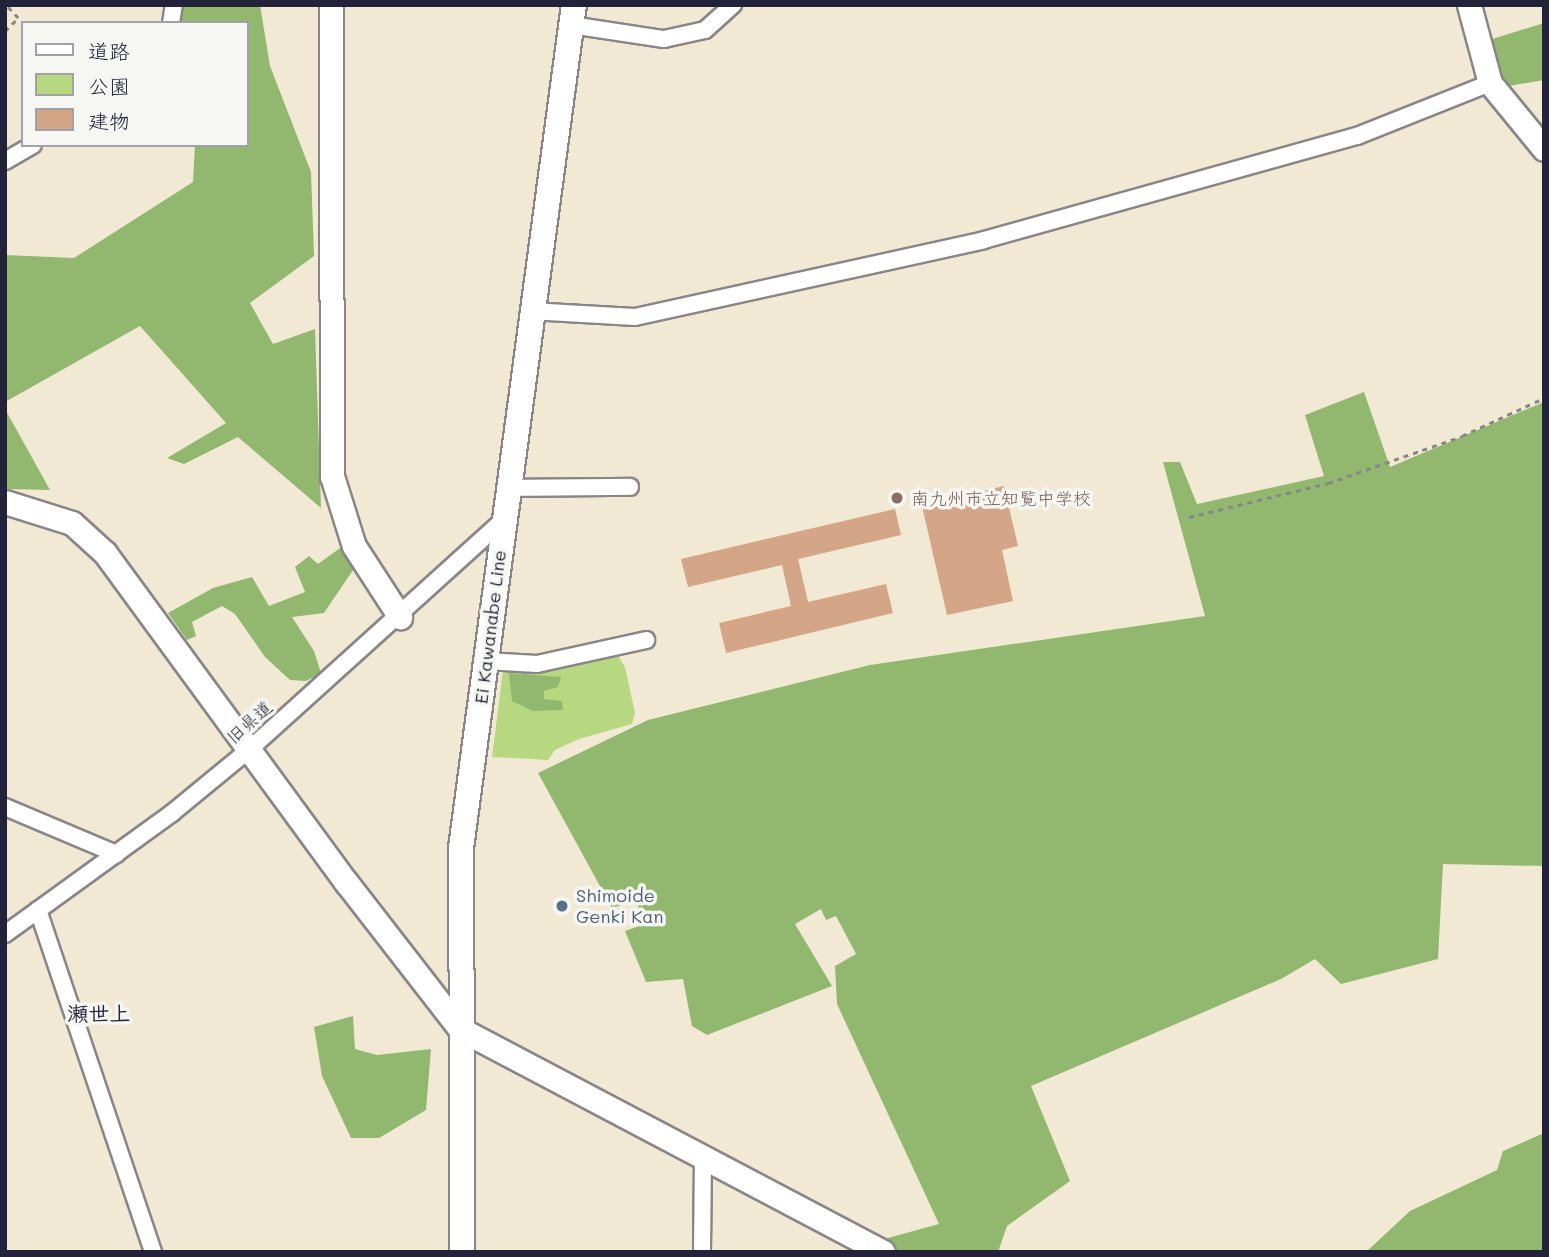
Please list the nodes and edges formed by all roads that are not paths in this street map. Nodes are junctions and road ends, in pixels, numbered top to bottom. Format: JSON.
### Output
{"nodes":[{"id":1,"x":331,"y":5,"type":"edge"},
{"id":2,"x":733,"y":5,"type":"edge"},
{"id":3,"x":1469,"y":5,"type":"edge"},
{"id":4,"x":573,"y":15,"type":"edge"},
{"id":5,"x":1490,"y":83,"type":"junction"},
{"id":6,"x":30,"y":147,"type":"edge"},
{"id":7,"x":1544,"y":149,"type":"edge"},
{"id":8,"x":5,"y":161,"type":"edge"},
{"id":9,"x":530,"y":311,"type":"junction"},
{"id":10,"x":630,"y":487,"type":"dead end"},
{"id":11,"x":507,"y":488,"type":"junction"},
{"id":12,"x":5,"y":502,"type":"edge"},
{"id":13,"x":503,"y":520,"type":"junction"},
{"id":14,"x":400,"y":617,"type":"junction"},
{"id":15,"x":646,"y":640,"type":"dead end"},
{"id":16,"x":486,"y":661,"type":"junction"},
{"id":17,"x":251,"y":748,"type":"junction"},
{"id":18,"x":5,"y":807,"type":"edge"},
{"id":19,"x":116,"y":854,"type":"junction"},
{"id":20,"x":38,"y":910,"type":"junction"},
{"id":21,"x":5,"y":934,"type":"edge"},
{"id":22,"x":460,"y":1029,"type":"junction"},
{"id":23,"x":703,"y":1160,"type":"junction"},
{"id":24,"x":153,"y":1252,"type":"edge"},
{"id":25,"x":462,"y":1252,"type":"edge"},
{"id":26,"x":702,"y":1252,"type":"edge"},
{"id":27,"x":883,"y":1252,"type":"edge"}],
"edges":[{"from":1,"to":14,"type":"street"},
{"from":2,"to":4,"type":"street"},
{"from":3,"to":5,"type":"street"},
{"from":4,"to":9,"type":"main road","name":"Ei Kawanabe Line"},
{"from":5,"to":7,"type":"street"},
{"from":5,"to":9,"type":"street"},
{"from":6,"to":8,"type":"street"},
{"from":9,"to":11,"type":"main road","name":"Ei Kawanabe Line"},
{"from":10,"to":11,"type":"street"},
{"from":11,"to":13,"type":"main road","name":"Ei Kawanabe Line"},
{"from":12,"to":17,"type":"street"},
{"from":13,"to":14,"type":"street","name":"旧県道"},
{"from":13,"to":16,"type":"main road","name":"Ei Kawanabe Line"},
{"from":14,"to":17,"type":"street","name":"旧県道"},
{"from":15,"to":16,"type":"street"},
{"from":16,"to":22,"type":"main road","name":"Ei Kawanabe Line"},
{"from":17,"to":19,"type":"street","name":"旧県道"},
{"from":17,"to":22,"type":"street"},
{"from":18,"to":19,"type":"street"},
{"from":19,"to":20,"type":"street","name":"旧県道"},
{"from":20,"to":21,"type":"street","name":"旧県道"},
{"from":20,"to":24,"type":"street"},
{"from":22,"to":23,"type":"street"},
{"from":22,"to":25,"type":"main road","name":"Ei Kawanabe Line"},
{"from":23,"to":26,"type":"street"},
{"from":23,"to":27,"type":"street"}]}
